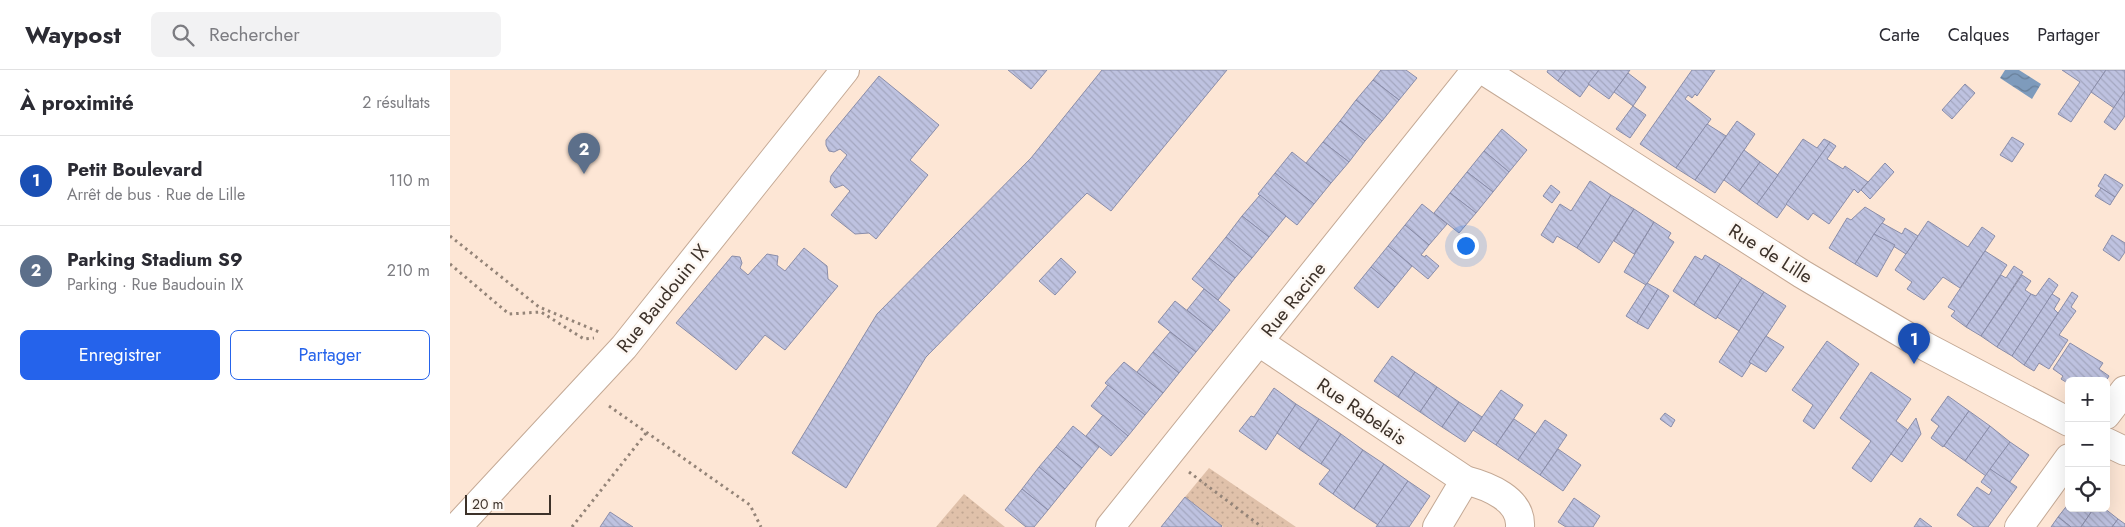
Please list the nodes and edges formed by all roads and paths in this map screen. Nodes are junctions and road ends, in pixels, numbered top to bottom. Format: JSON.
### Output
{"nodes":[{"id":1,"x":845,"y":70,"type":"edge"},
{"id":2,"x":1476,"y":70,"type":"edge"},
{"id":3,"x":1482,"y":70,"type":"edge"},
{"id":4,"x":450,"y":236,"type":"edge"},
{"id":5,"x":450,"y":264,"type":"edge"},
{"id":6,"x":1258,"y":342,"type":"junction"},
{"id":7,"x":586,"y":390,"type":"junction"},
{"id":8,"x":2125,"y":390,"type":"edge"},
{"id":9,"x":2110,"y":410,"type":"edge"},
{"id":10,"x":2065,"y":420,"type":"edge"},
{"id":11,"x":647,"y":432,"type":"junction"},
{"id":12,"x":2110,"y":444,"type":"edge"},
{"id":13,"x":2125,"y":452,"type":"edge"},
{"id":14,"x":1167,"y":455,"type":"junction"},
{"id":15,"x":2065,"y":464,"type":"edge"},
{"id":16,"x":1465,"y":480,"type":"junction"},
{"id":17,"x":460,"y":523,"type":"edge"},
{"id":18,"x":572,"y":527,"type":"edge"},
{"id":19,"x":761,"y":527,"type":"edge"},
{"id":20,"x":1110,"y":527,"type":"edge"},
{"id":21,"x":1262,"y":527,"type":"edge"},
{"id":22,"x":1437,"y":527,"type":"edge"},
{"id":23,"x":1520,"y":527,"type":"edge"},
{"id":24,"x":2019,"y":527,"type":"edge"}],
"edges":[{"from":1,"to":7,"type":"street","name":"Rue Baudouin IX"},
{"from":2,"to":6,"type":"street","name":"Rue Racine"},
{"from":3,"to":10,"type":"street","name":"Rue de Lille"},
{"from":4,"to":5,"type":"path"},
{"from":6,"to":14,"type":"street","name":"Rue Racine"},
{"from":6,"to":16,"type":"street","name":"Rue Rabelais"},
{"from":7,"to":11,"type":"path"},
{"from":7,"to":17,"type":"street","name":"Rue Baudouin IX"},
{"from":8,"to":9,"type":"street"},
{"from":11,"to":18,"type":"path"},
{"from":11,"to":19,"type":"path"},
{"from":12,"to":13,"type":"street"},
{"from":14,"to":20,"type":"street","name":"Rue Racine"},
{"from":14,"to":21,"type":"path"},
{"from":15,"to":24,"type":"street"},
{"from":16,"to":22,"type":"street"},
{"from":16,"to":23,"type":"street","name":"Rue Rabelais"}]}
